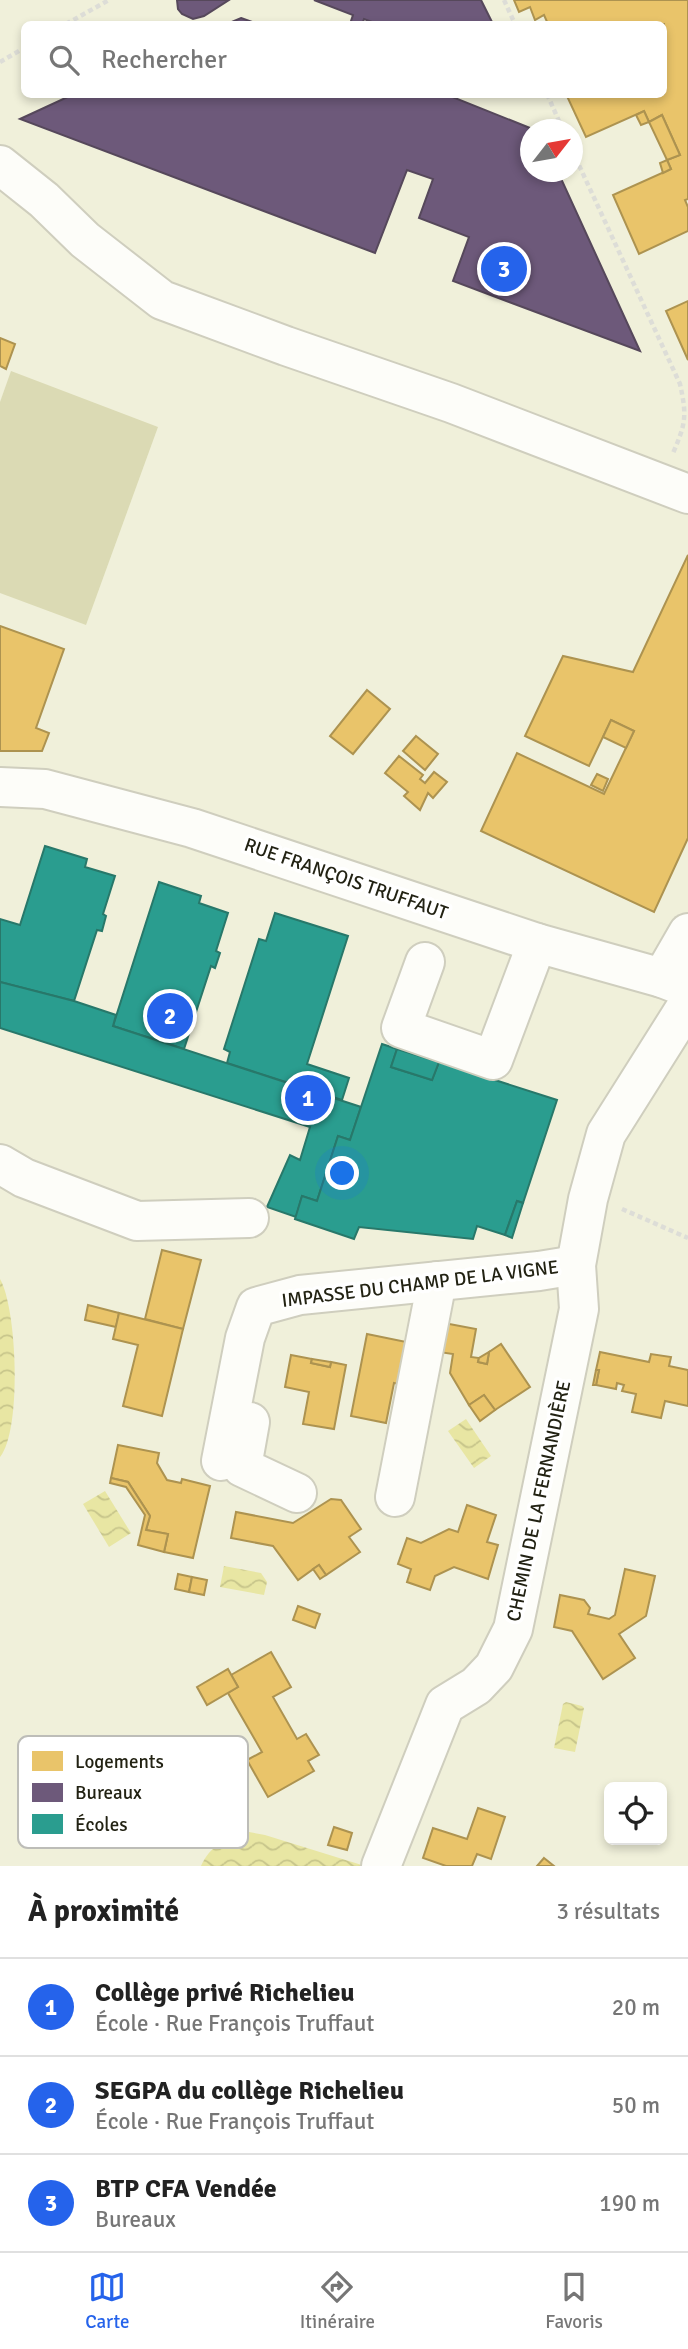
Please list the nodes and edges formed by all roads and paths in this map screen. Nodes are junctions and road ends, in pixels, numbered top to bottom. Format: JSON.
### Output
{"nodes":[{"id":1,"x":109,"y":0,"type":"edge"},
{"id":2,"x":504,"y":0,"type":"edge"},
{"id":3,"x":71,"y":21,"type":"edge"},
{"id":4,"x":514,"y":21,"type":"edge"},
{"id":5,"x":21,"y":50,"type":"edge"},
{"id":6,"x":0,"y":62,"type":"edge"},
{"id":7,"x":549,"y":98,"type":"edge"},
{"id":8,"x":558,"y":119,"type":"edge"},
{"id":9,"x":0,"y":165,"type":"edge"},
{"id":10,"x":583,"y":174,"type":"edge"},
{"id":11,"x":674,"y":489,"type":"edge"},
{"id":12,"x":0,"y":787,"type":"edge"},
{"id":13,"x":688,"y":933,"type":"edge"},
{"id":14,"x":537,"y":943,"type":"junction"},
{"id":15,"x":425,"y":961,"type":"dead end"},
{"id":16,"x":675,"y":983,"type":"edge"},
{"id":17,"x":688,"y":1004,"type":"edge"},
{"id":18,"x":0,"y":1164,"type":"edge"},
{"id":19,"x":588,"y":1199,"type":"junction"},
{"id":20,"x":249,"y":1218,"type":"dead end"},
{"id":21,"x":688,"y":1238,"type":"edge"},
{"id":22,"x":576,"y":1265,"type":"junction"},
{"id":23,"x":437,"y":1281,"type":"junction"},
{"id":24,"x":246,"y":1338,"type":"junction"},
{"id":25,"x":221,"y":1461,"type":"dead end"},
{"id":26,"x":297,"y":1493,"type":"dead end"},
{"id":27,"x":395,"y":1497,"type":"dead end"},
{"id":28,"x":381,"y":1866,"type":"edge"}],
"edges":[{"from":1,"to":3,"type":"path"},
{"from":2,"to":4,"type":"path"},
{"from":5,"to":6,"type":"path"},
{"from":7,"to":8,"type":"path"},
{"from":9,"to":11,"type":"street"},
{"from":10,"to":11,"type":"path"},
{"from":12,"to":14,"type":"street","name":"RUE FRANÇOIS TRUFFAUT"},
{"from":13,"to":16,"type":"street"},
{"from":14,"to":15,"type":"street"},
{"from":14,"to":16,"type":"street","name":"RUE FRANÇOIS TRUFFAUT"},
{"from":17,"to":19,"type":"street","name":"CHEMIN DE LA FERNANDIÈRE"},
{"from":18,"to":20,"type":"street"},
{"from":19,"to":21,"type":"path"},
{"from":19,"to":22,"type":"street","name":"CHEMIN DE LA FERNANDIÈRE"},
{"from":22,"to":23,"type":"street","name":"IMPASSE DU CHAMP DE LA VIGNE"},
{"from":22,"to":28,"type":"street","name":"CHEMIN DE LA FERNANDIÈRE"},
{"from":23,"to":24,"type":"street","name":"IMPASSE DU CHAMP DE LA VIGNE"},
{"from":23,"to":27,"type":"street"},
{"from":24,"to":25,"type":"street","name":"IMPASSE DU CHAMP DE LA VIGNE"},
{"from":24,"to":26,"type":"street"}]}
